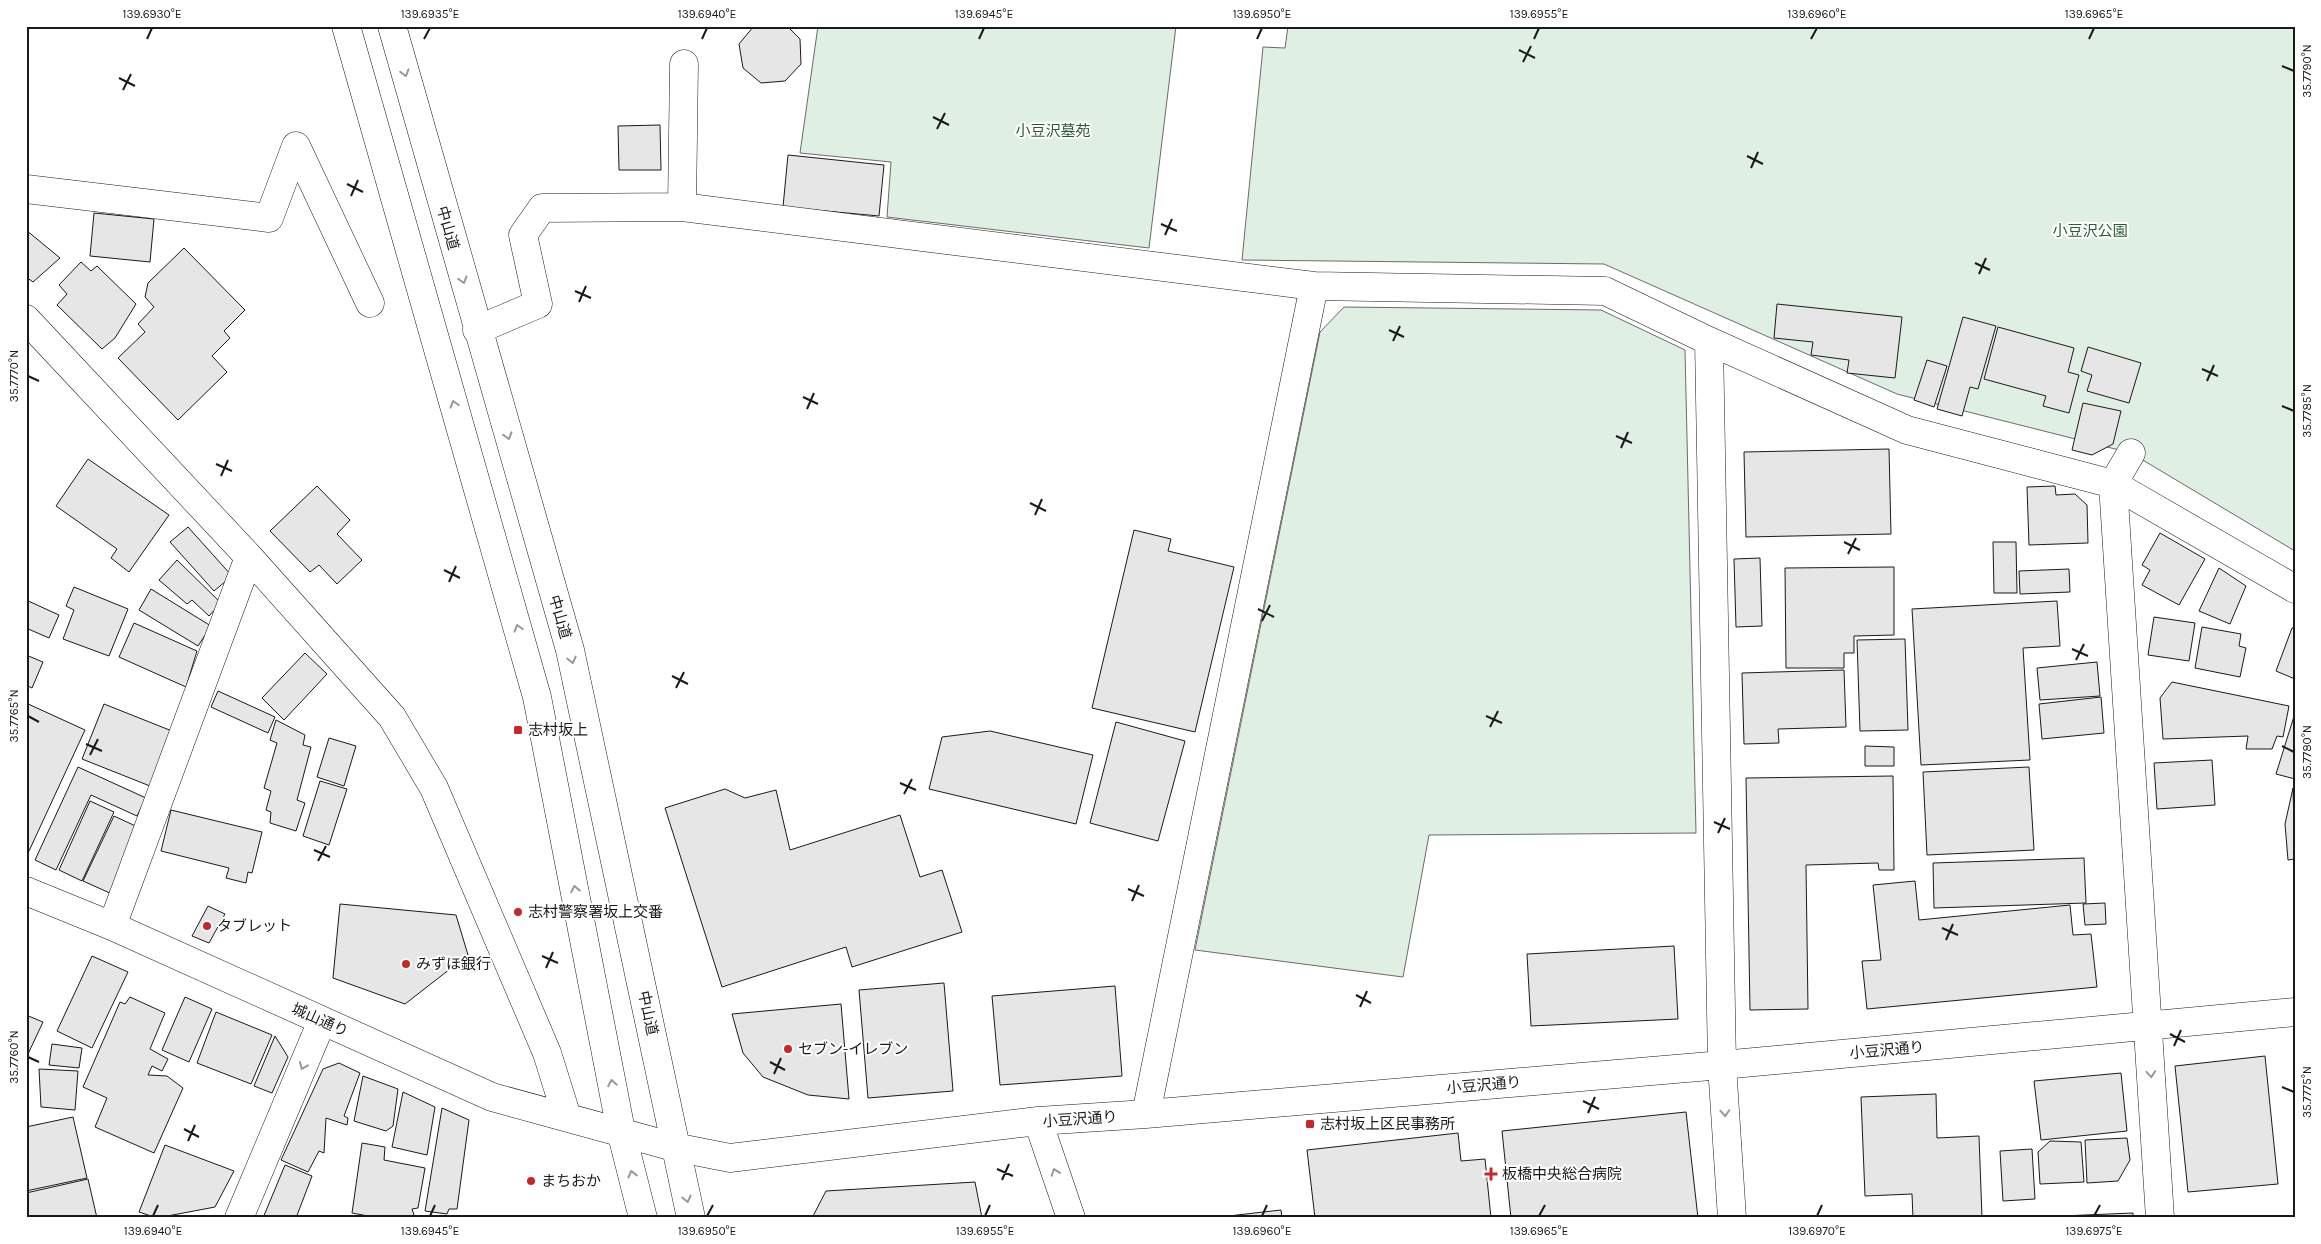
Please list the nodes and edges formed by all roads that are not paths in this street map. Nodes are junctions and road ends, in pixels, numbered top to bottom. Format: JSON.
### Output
{"nodes":[{"id":1,"x":346,"y":26,"type":"edge"},
{"id":2,"x":392,"y":26,"type":"edge"},
{"id":3,"x":684,"y":64,"type":"dead end"},
{"id":4,"x":26,"y":189,"type":"edge"},
{"id":5,"x":682,"y":207,"type":"junction"},
{"id":6,"x":1314,"y":286,"type":"junction"},
{"id":7,"x":370,"y":303,"type":"dead end"},
{"id":8,"x":26,"y":319,"type":"edge"},
{"id":9,"x":477,"y":330,"type":"junction"},
{"id":10,"x":1709,"y":341,"type":"junction"},
{"id":11,"x":2131,"y":453,"type":"dead end"},
{"id":12,"x":2113,"y":484,"type":"junction"},
{"id":13,"x":249,"y":557,"type":"junction"},
{"id":14,"x":2295,"y":588,"type":"edge"},
{"id":15,"x":26,"y":891,"type":"edge"},
{"id":16,"x":112,"y":926,"type":"junction"},
{"id":17,"x":2295,"y":1012,"type":"edge"},
{"id":18,"x":322,"y":1021,"type":"junction"},
{"id":19,"x":2148,"y":1026,"type":"junction"},
{"id":20,"x":1722,"y":1065,"type":"junction"},
{"id":21,"x":1146,"y":1114,"type":"junction"},
{"id":22,"x":567,"y":1117,"type":"junction"},
{"id":23,"x":1038,"y":1121,"type":"junction"},
{"id":24,"x":621,"y":1131,"type":"junction"},
{"id":25,"x":674,"y":1147,"type":"junction"},
{"id":26,"x":239,"y":1218,"type":"edge"},
{"id":27,"x":643,"y":1218,"type":"edge"},
{"id":28,"x":691,"y":1218,"type":"edge"},
{"id":29,"x":1071,"y":1218,"type":"edge"},
{"id":30,"x":1732,"y":1218,"type":"edge"},
{"id":31,"x":2160,"y":1218,"type":"edge"}],
"edges":[{"from":24,"to":1,"type":"main road","one_way":true},
{"from":2,"to":9,"type":"main road","name":"中山道","one_way":true},
{"from":3,"to":5,"type":"main road"},
{"from":4,"to":7,"type":"main road"},
{"from":5,"to":6,"type":"main road"},
{"from":5,"to":9,"type":"main road"},
{"from":6,"to":10,"type":"main road"},
{"from":6,"to":21,"type":"main road"},
{"from":8,"to":13,"type":"main road"},
{"from":9,"to":25,"type":"main road","name":"中山道","one_way":true},
{"from":10,"to":12,"type":"main road"},
{"from":10,"to":20,"type":"main road"},
{"from":11,"to":12,"type":"main road"},
{"from":12,"to":14,"type":"main road"},
{"from":12,"to":19,"type":"main road"},
{"from":13,"to":16,"type":"main road"},
{"from":13,"to":22,"type":"main road"},
{"from":15,"to":16,"type":"main road","name":"城山通り"},
{"from":16,"to":18,"type":"main road","name":"城山通り"},
{"from":17,"to":19,"type":"main road","name":"小豆沢通り"},
{"from":18,"to":22,"type":"main road","name":"城山通り"},
{"from":18,"to":26,"type":"main road","one_way":true},
{"from":19,"to":20,"type":"main road","name":"小豆沢通り"},
{"from":19,"to":31,"type":"main road","one_way":true},
{"from":20,"to":21,"type":"main road","name":"小豆沢通り"},
{"from":20,"to":30,"type":"main road","one_way":true},
{"from":21,"to":23,"type":"main road","name":"小豆沢通り"},
{"from":22,"to":24,"type":"main road","name":"城山通り"},
{"from":23,"to":25,"type":"main road","name":"小豆沢通り"},
{"from":29,"to":23,"type":"main road","one_way":true},
{"from":24,"to":25,"type":"main road","name":"小豆沢通り"},
{"from":27,"to":24,"type":"main road","one_way":true},
{"from":25,"to":28,"type":"main road","name":"中山道","one_way":true}]}
